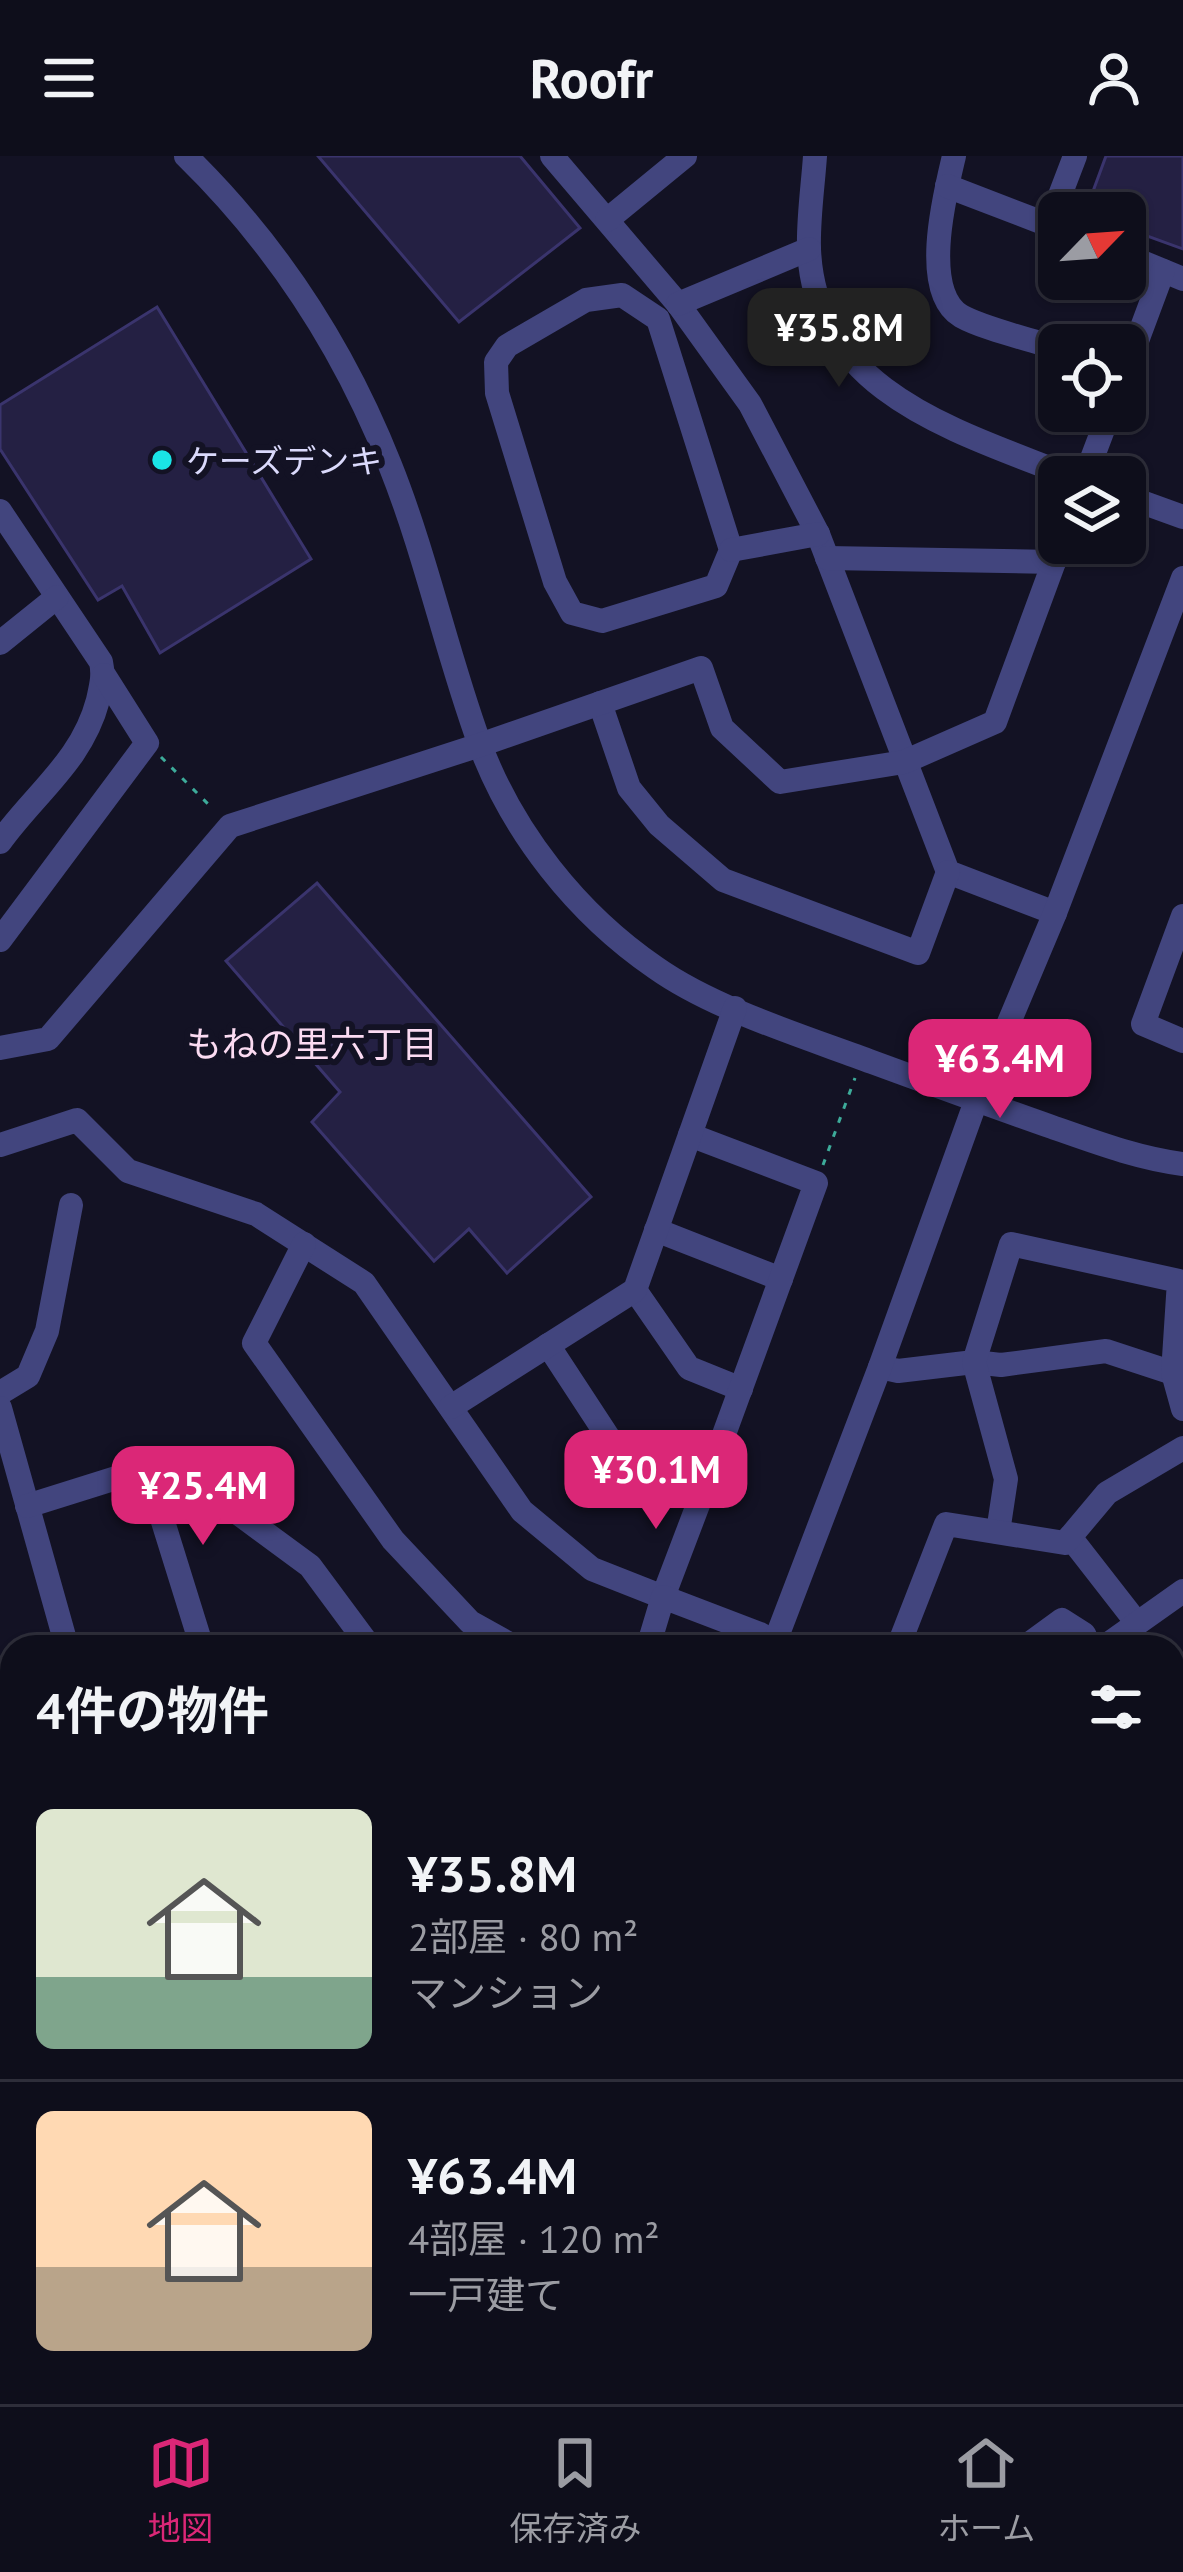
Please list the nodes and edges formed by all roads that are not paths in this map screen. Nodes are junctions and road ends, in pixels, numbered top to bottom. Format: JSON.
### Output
{"nodes":[{"id":1,"x":186,"y":156,"type":"edge"},
{"id":2,"x":552,"y":156,"type":"edge"},
{"id":3,"x":685,"y":156,"type":"edge"},
{"id":4,"x":815,"y":156,"type":"edge"},
{"id":5,"x":955,"y":156,"type":"edge"},
{"id":6,"x":1075,"y":156,"type":"edge"},
{"id":7,"x":947,"y":186,"type":"junction"},
{"id":8,"x":1064,"y":192,"type":"edge"},
{"id":9,"x":607,"y":220,"type":"junction"},
{"id":10,"x":1038,"y":220,"type":"edge"},
{"id":11,"x":809,"y":249,"type":"junction"},
{"id":12,"x":1173,"y":275,"type":"edge"},
{"id":13,"x":678,"y":304,"type":"junction"},
{"id":14,"x":1146,"y":330,"type":"edge"},
{"id":15,"x":1038,"y":342,"type":"edge"},
{"id":16,"x":1038,"y":463,"type":"edge"},
{"id":17,"x":1146,"y":504,"type":"edge"},
{"id":18,"x":0,"y":512,"type":"edge"},
{"id":19,"x":1183,"y":517,"type":"edge"},
{"id":20,"x":818,"y":534,"type":"junction"},
{"id":21,"x":731,"y":550,"type":"junction"},
{"id":22,"x":1038,"y":553,"type":"edge"},
{"id":23,"x":827,"y":558,"type":"junction"},
{"id":24,"x":1054,"y":564,"type":"edge"},
{"id":25,"x":1183,"y":578,"type":"edge"},
{"id":26,"x":57,"y":597,"type":"junction"},
{"id":27,"x":0,"y":643,"type":"edge"},
{"id":28,"x":104,"y":675,"type":"junction"},
{"id":29,"x":600,"y":703,"type":"junction"},
{"id":30,"x":480,"y":745,"type":"junction"},
{"id":31,"x":904,"y":762,"type":"junction"},
{"id":32,"x":3,"y":829,"type":"edge"},
{"id":33,"x":948,"y":872,"type":"junction"},
{"id":34,"x":1055,"y":913,"type":"junction"},
{"id":35,"x":1183,"y":916,"type":"edge"},
{"id":36,"x":0,"y":940,"type":"edge"},
{"id":37,"x":736,"y":1008,"type":"junction"},
{"id":38,"x":1183,"y":1041,"type":"edge"},
{"id":39,"x":0,"y":1048,"type":"edge"},
{"id":40,"x":976,"y":1101,"type":"junction"},
{"id":41,"x":690,"y":1135,"type":"junction"},
{"id":42,"x":0,"y":1145,"type":"edge"},
{"id":43,"x":1183,"y":1164,"type":"edge"},
{"id":44,"x":70,"y":1205,"type":"dead end"},
{"id":45,"x":656,"y":1230,"type":"junction"},
{"id":46,"x":304,"y":1244,"type":"junction"},
{"id":47,"x":781,"y":1279,"type":"junction"},
{"id":48,"x":635,"y":1290,"type":"junction"},
{"id":49,"x":548,"y":1345,"type":"junction"},
{"id":50,"x":974,"y":1362,"type":"junction"},
{"id":51,"x":880,"y":1367,"type":"junction"},
{"id":52,"x":1178,"y":1373,"type":"edge"},
{"id":53,"x":741,"y":1389,"type":"junction"},
{"id":54,"x":0,"y":1394,"type":"edge"},
{"id":55,"x":451,"y":1407,"type":"junction"},
{"id":56,"x":0,"y":1408,"type":"edge"},
{"id":57,"x":1183,"y":1409,"type":"edge"},
{"id":58,"x":1183,"y":1448,"type":"edge"},
{"id":59,"x":146,"y":1467,"type":"junction"},
{"id":60,"x":704,"y":1489,"type":"junction"},
{"id":61,"x":27,"y":1506,"type":"junction"},
{"id":62,"x":998,"y":1532,"type":"junction"},
{"id":63,"x":1070,"y":1537,"type":"junction"},
{"id":64,"x":663,"y":1597,"type":"junction"},
{"id":65,"x":1180,"y":1598,"type":"edge"},
{"id":66,"x":1138,"y":1623,"type":"junction"},
{"id":67,"x":65,"y":1635,"type":"edge"},
{"id":68,"x":198,"y":1635,"type":"edge"},
{"id":69,"x":361,"y":1635,"type":"edge"},
{"id":70,"x":493,"y":1635,"type":"edge"},
{"id":71,"x":652,"y":1635,"type":"edge"},
{"id":72,"x":761,"y":1635,"type":"edge"},
{"id":73,"x":781,"y":1635,"type":"edge"},
{"id":74,"x":903,"y":1635,"type":"edge"},
{"id":75,"x":1041,"y":1635,"type":"edge"},
{"id":76,"x":1084,"y":1635,"type":"edge"},
{"id":77,"x":1121,"y":1635,"type":"edge"}],
"edges":[{"from":1,"to":30,"type":"street"},
{"from":2,"to":9,"type":"street"},
{"from":3,"to":9,"type":"street"},
{"from":4,"to":11,"type":"street"},
{"from":5,"to":7,"type":"street"},
{"from":6,"to":8,"type":"street"},
{"from":7,"to":10,"type":"street"},
{"from":7,"to":15,"type":"street"},
{"from":9,"to":13,"type":"street"},
{"from":11,"to":13,"type":"street"},
{"from":11,"to":16,"type":"street"},
{"from":12,"to":14,"type":"street"},
{"from":13,"to":20,"type":"street"},
{"from":17,"to":19,"type":"street"},
{"from":18,"to":26,"type":"street"},
{"from":20,"to":21,"type":"street"},
{"from":20,"to":23,"type":"street"},
{"from":21,"to":21,"type":"street"},
{"from":22,"to":23,"type":"street"},
{"from":23,"to":31,"type":"street"},
{"from":24,"to":31,"type":"street"},
{"from":25,"to":34,"type":"street"},
{"from":26,"to":27,"type":"street"},
{"from":26,"to":28,"type":"street"},
{"from":28,"to":32,"type":"street"},
{"from":28,"to":36,"type":"street"},
{"from":29,"to":30,"type":"street"},
{"from":29,"to":31,"type":"street"},
{"from":29,"to":33,"type":"street"},
{"from":30,"to":37,"type":"street"},
{"from":30,"to":39,"type":"street"},
{"from":31,"to":33,"type":"street"},
{"from":33,"to":34,"type":"street"},
{"from":34,"to":40,"type":"street"},
{"from":35,"to":38,"type":"street"},
{"from":37,"to":40,"type":"street"},
{"from":37,"to":41,"type":"street"},
{"from":40,"to":43,"type":"street"},
{"from":40,"to":51,"type":"street"},
{"from":41,"to":45,"type":"street"},
{"from":41,"to":47,"type":"street"},
{"from":42,"to":46,"type":"street"},
{"from":44,"to":54,"type":"street"},
{"from":45,"to":47,"type":"street"},
{"from":45,"to":48,"type":"street"},
{"from":46,"to":55,"type":"street"},
{"from":46,"to":70,"type":"street"},
{"from":47,"to":53,"type":"street"},
{"from":48,"to":49,"type":"street"},
{"from":48,"to":53,"type":"street"},
{"from":49,"to":55,"type":"street"},
{"from":49,"to":60,"type":"street"},
{"from":50,"to":51,"type":"street"},
{"from":50,"to":52,"type":"street"},
{"from":50,"to":52,"type":"street"},
{"from":50,"to":62,"type":"street"},
{"from":51,"to":73,"type":"street"},
{"from":52,"to":57,"type":"street"},
{"from":53,"to":60,"type":"street"},
{"from":55,"to":64,"type":"street"},
{"from":56,"to":61,"type":"street"},
{"from":58,"to":63,"type":"street"},
{"from":59,"to":61,"type":"street"},
{"from":59,"to":68,"type":"street"},
{"from":59,"to":69,"type":"street"},
{"from":60,"to":64,"type":"street"},
{"from":61,"to":67,"type":"street"},
{"from":62,"to":63,"type":"street"},
{"from":62,"to":74,"type":"street"},
{"from":63,"to":66,"type":"street"},
{"from":64,"to":71,"type":"street"},
{"from":64,"to":72,"type":"street"},
{"from":65,"to":66,"type":"street"},
{"from":66,"to":77,"type":"street"},
{"from":75,"to":76,"type":"street"}]}
